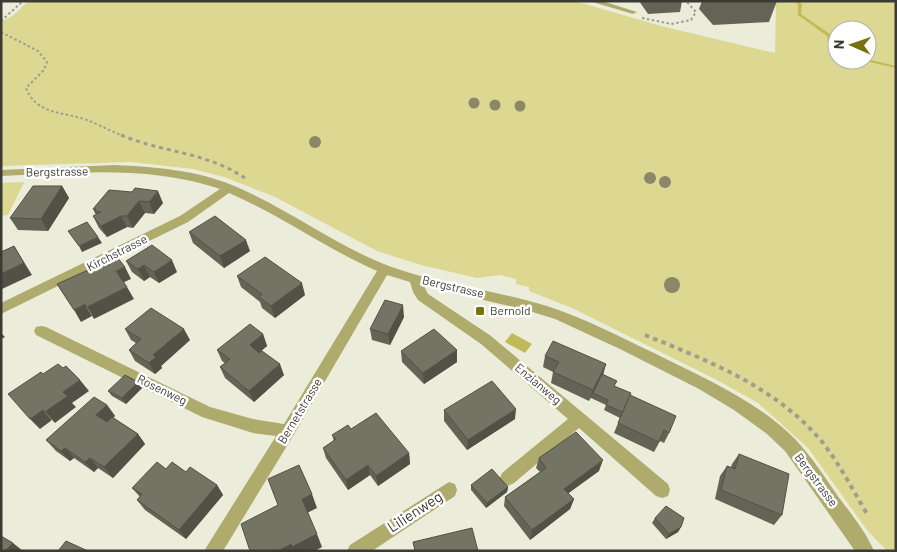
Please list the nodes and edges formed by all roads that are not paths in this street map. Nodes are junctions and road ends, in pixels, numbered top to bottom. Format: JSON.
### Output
{"nodes":[{"id":1,"x":593,"y":1,"type":"edge"},
{"id":2,"x":633,"y":14,"type":"road end"},
{"id":3,"x":1,"y":173,"type":"edge"},
{"id":4,"x":228,"y":188,"type":"junction"},
{"id":5,"x":384,"y":269,"type":"junction"},
{"id":6,"x":415,"y":279,"type":"junction"},
{"id":7,"x":1,"y":309,"type":"edge"},
{"id":8,"x":41,"y":331,"type":"dead end"},
{"id":9,"x":580,"y":419,"type":"junction"},
{"id":10,"x":288,"y":431,"type":"junction"},
{"id":11,"x":508,"y":478,"type":"dead end"},
{"id":12,"x":448,"y":490,"type":"dead end"},
{"id":13,"x":662,"y":490,"type":"dead end"},
{"id":14,"x":213,"y":551,"type":"edge"},
{"id":15,"x":356,"y":551,"type":"edge"},
{"id":16,"x":865,"y":551,"type":"edge"}],
"edges":[{"from":1,"to":2,"type":"street"},
{"from":3,"to":4,"type":"street","name":"Bergstrasse"},
{"from":4,"to":5,"type":"street","name":"Bergstrasse"},
{"from":4,"to":7,"type":"street","name":"Kirchstrasse"},
{"from":5,"to":6,"type":"street","name":"Bergstrasse"},
{"from":5,"to":10,"type":"street","name":"Bernetstrasse"},
{"from":6,"to":9,"type":"street","name":"Enzianweg"},
{"from":6,"to":16,"type":"street","name":"Bergstrasse"},
{"from":8,"to":10,"type":"street","name":"Rosenweg"},
{"from":9,"to":11,"type":"street"},
{"from":9,"to":13,"type":"street","name":"Enzianweg"},
{"from":10,"to":14,"type":"street","name":"Bernetstrasse"},
{"from":12,"to":15,"type":"street","name":"Lilienweg"}]}
